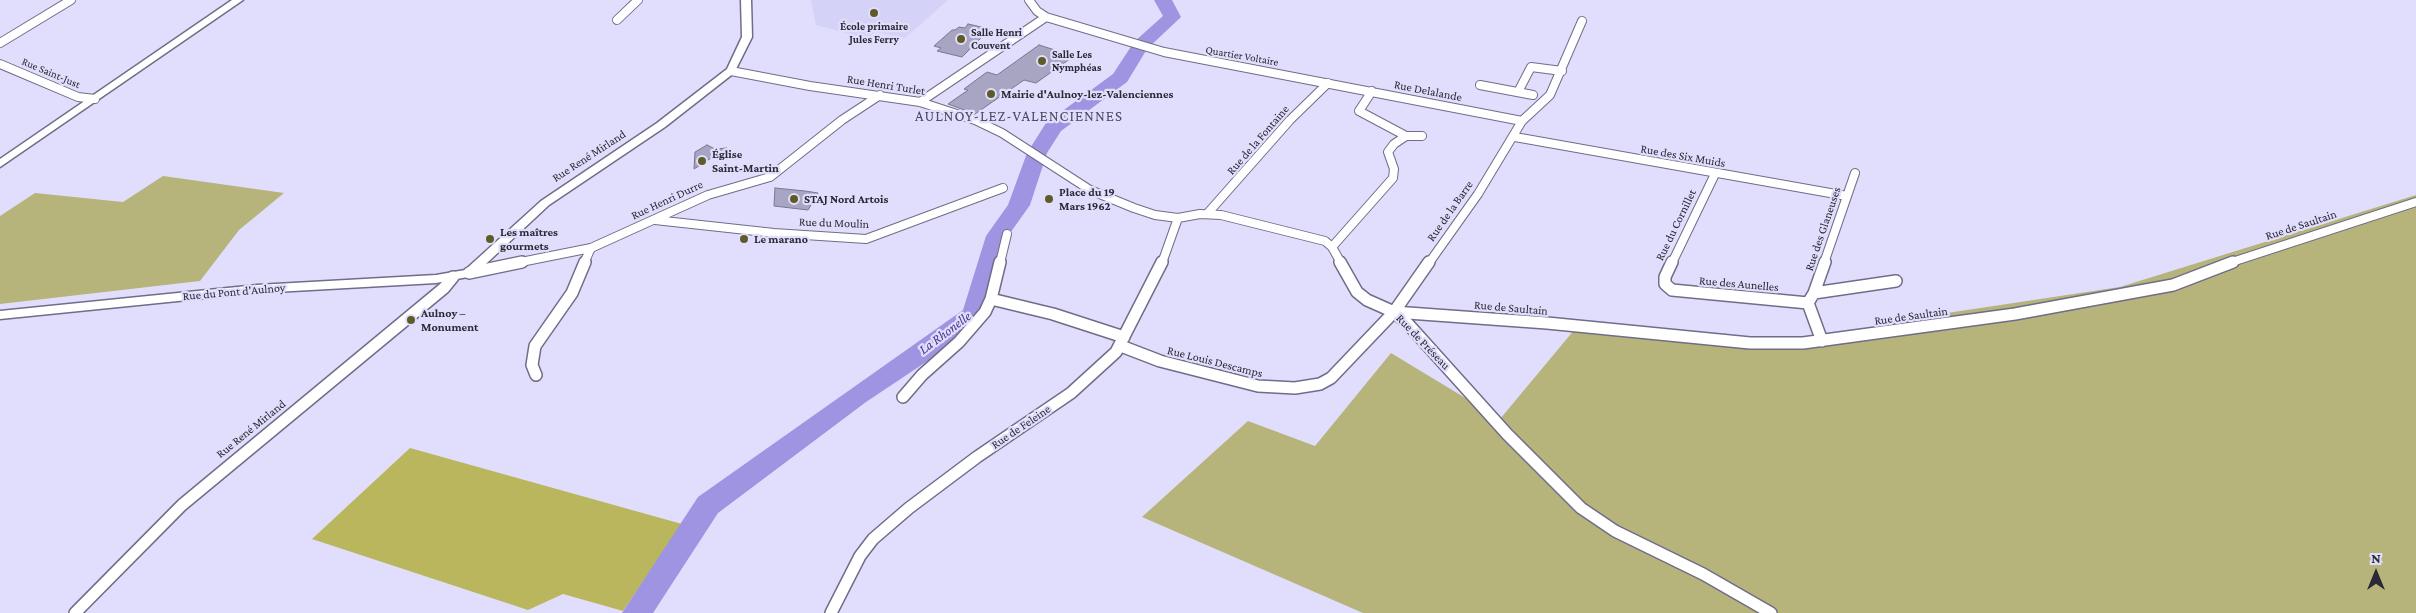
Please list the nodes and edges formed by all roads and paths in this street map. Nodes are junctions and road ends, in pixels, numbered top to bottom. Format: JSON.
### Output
{"nodes":[{"id":1,"x":71,"y":0,"type":"edge"},
{"id":2,"x":238,"y":0,"type":"edge"},
{"id":3,"x":638,"y":0,"type":"edge"},
{"id":4,"x":746,"y":0,"type":"edge"},
{"id":5,"x":1029,"y":0,"type":"edge"},
{"id":6,"x":1046,"y":17,"type":"junction"},
{"id":7,"x":617,"y":20,"type":"dead end"},
{"id":8,"x":1582,"y":21,"type":"dead end"},
{"id":9,"x":0,"y":42,"type":"edge"},
{"id":10,"x":0,"y":64,"type":"edge"},
{"id":11,"x":731,"y":71,"type":"junction"},
{"id":12,"x":1562,"y":71,"type":"junction"},
{"id":13,"x":1328,"y":83,"type":"junction"},
{"id":14,"x":1480,"y":85,"type":"dead end"},
{"id":15,"x":1372,"y":91,"type":"junction"},
{"id":16,"x":1518,"y":92,"type":"junction"},
{"id":17,"x":880,"y":95,"type":"junction"},
{"id":18,"x":1532,"y":95,"type":"dead end"},
{"id":19,"x":95,"y":99,"type":"junction"},
{"id":20,"x":920,"y":102,"type":"junction"},
{"id":21,"x":1522,"y":122,"type":"junction"},
{"id":22,"x":1406,"y":136,"type":"junction"},
{"id":23,"x":1422,"y":136,"type":"dead end"},
{"id":24,"x":1515,"y":137,"type":"junction"},
{"id":25,"x":0,"y":164,"type":"edge"},
{"id":26,"x":1855,"y":173,"type":"dead end"},
{"id":27,"x":1715,"y":174,"type":"junction"},
{"id":28,"x":1003,"y":188,"type":"dead end"},
{"id":29,"x":1847,"y":196,"type":"junction"},
{"id":30,"x":2416,"y":202,"type":"edge"},
{"id":31,"x":1207,"y":214,"type":"junction"},
{"id":32,"x":1178,"y":218,"type":"junction"},
{"id":33,"x":655,"y":220,"type":"junction"},
{"id":34,"x":1007,"y":234,"type":"dead end"},
{"id":35,"x":1332,"y":247,"type":"junction"},
{"id":36,"x":591,"y":248,"type":"junction"},
{"id":37,"x":469,"y":273,"type":"junction"},
{"id":38,"x":453,"y":277,"type":"junction"},
{"id":39,"x":1896,"y":281,"type":"dead end"},
{"id":40,"x":1668,"y":287,"type":"joint"},
{"id":41,"x":1814,"y":293,"type":"junction"},
{"id":42,"x":991,"y":298,"type":"junction"},
{"id":43,"x":1808,"y":303,"type":"junction"},
{"id":44,"x":1394,"y":312,"type":"junction"},
{"id":45,"x":0,"y":316,"type":"edge"},
{"id":46,"x":1123,"y":341,"type":"junction"},
{"id":47,"x":1822,"y":341,"type":"junction"},
{"id":48,"x":536,"y":375,"type":"dead end"},
{"id":49,"x":903,"y":397,"type":"dead end"},
{"id":50,"x":75,"y":613,"type":"edge"},
{"id":51,"x":831,"y":613,"type":"edge"},
{"id":52,"x":1770,"y":613,"type":"edge"}],
"edges":[{"from":1,"to":9,"type":"street"},
{"from":2,"to":19,"type":"street"},
{"from":3,"to":7,"type":"street"},
{"from":4,"to":11,"type":"street"},
{"from":5,"to":6,"type":"street"},
{"from":6,"to":13,"type":"street","name":"Quartier Voltaire"},
{"from":6,"to":20,"type":"street"},
{"from":8,"to":12,"type":"street"},
{"from":10,"to":19,"type":"street","name":"Rue Saint-Just"},
{"from":11,"to":17,"type":"street","name":"Rue Henri Turlet"},
{"from":11,"to":37,"type":"street","name":"Rue René Mirland"},
{"from":12,"to":16,"type":"street"},
{"from":12,"to":21,"type":"street"},
{"from":13,"to":15,"type":"street","name":"Rue Delalande"},
{"from":13,"to":31,"type":"street","name":"Rue de la Fontaine"},
{"from":14,"to":16,"type":"street"},
{"from":15,"to":21,"type":"street","name":"Rue Delalande"},
{"from":15,"to":22,"type":"street"},
{"from":16,"to":18,"type":"street"},
{"from":17,"to":20,"type":"street","name":"Rue Henri Turlet"},
{"from":17,"to":33,"type":"street","name":"Rue Henri Durre"},
{"from":19,"to":25,"type":"street"},
{"from":20,"to":32,"type":"street","name":"Rue Henri Turlet"},
{"from":21,"to":24,"type":"street","name":"Rue de la Barre"},
{"from":22,"to":23,"type":"street"},
{"from":22,"to":35,"type":"street"},
{"from":24,"to":27,"type":"street","name":"Rue des Six Muids"},
{"from":24,"to":44,"type":"street","name":"Rue de la Barre"},
{"from":26,"to":29,"type":"street","name":"Rue des Glaneuses"},
{"from":27,"to":29,"type":"street","name":"Rue des Six Muids"},
{"from":27,"to":40,"type":"street","name":"Rue du Cornillet"},
{"from":28,"to":33,"type":"street","name":"Rue du Moulin"},
{"from":29,"to":41,"type":"street","name":"Rue des Glaneuses"},
{"from":30,"to":47,"type":"street","name":"Rue de Saultain"},
{"from":31,"to":32,"type":"street"},
{"from":31,"to":35,"type":"street"},
{"from":32,"to":46,"type":"street","name":"Rue de Feleine"},
{"from":33,"to":36,"type":"street","name":"Rue Henri Durre"},
{"from":34,"to":42,"type":"street"},
{"from":35,"to":44,"type":"street","name":"Rue de Préseau"},
{"from":36,"to":37,"type":"street","name":"Rue Henri Durre"},
{"from":36,"to":48,"type":"street"},
{"from":37,"to":38,"type":"street","name":"Rue du Pont d'Aulnoy"},
{"from":38,"to":45,"type":"street","name":"Rue du Pont d'Aulnoy"},
{"from":38,"to":50,"type":"street","name":"Rue René Mirland"},
{"from":39,"to":41,"type":"street"},
{"from":40,"to":43,"type":"street","name":"Rue des Aunelles"},
{"from":41,"to":43,"type":"street","name":"Rue des Glaneuses"},
{"from":42,"to":46,"type":"street","name":"Rue Louis Descamps"},
{"from":42,"to":49,"type":"street"},
{"from":43,"to":47,"type":"street"},
{"from":44,"to":46,"type":"street","name":"Rue Louis Descamps"},
{"from":44,"to":47,"type":"street","name":"Rue de Saultain"},
{"from":44,"to":52,"type":"street","name":"Rue de Préseau"},
{"from":46,"to":51,"type":"street","name":"Rue de Feleine"}]}
